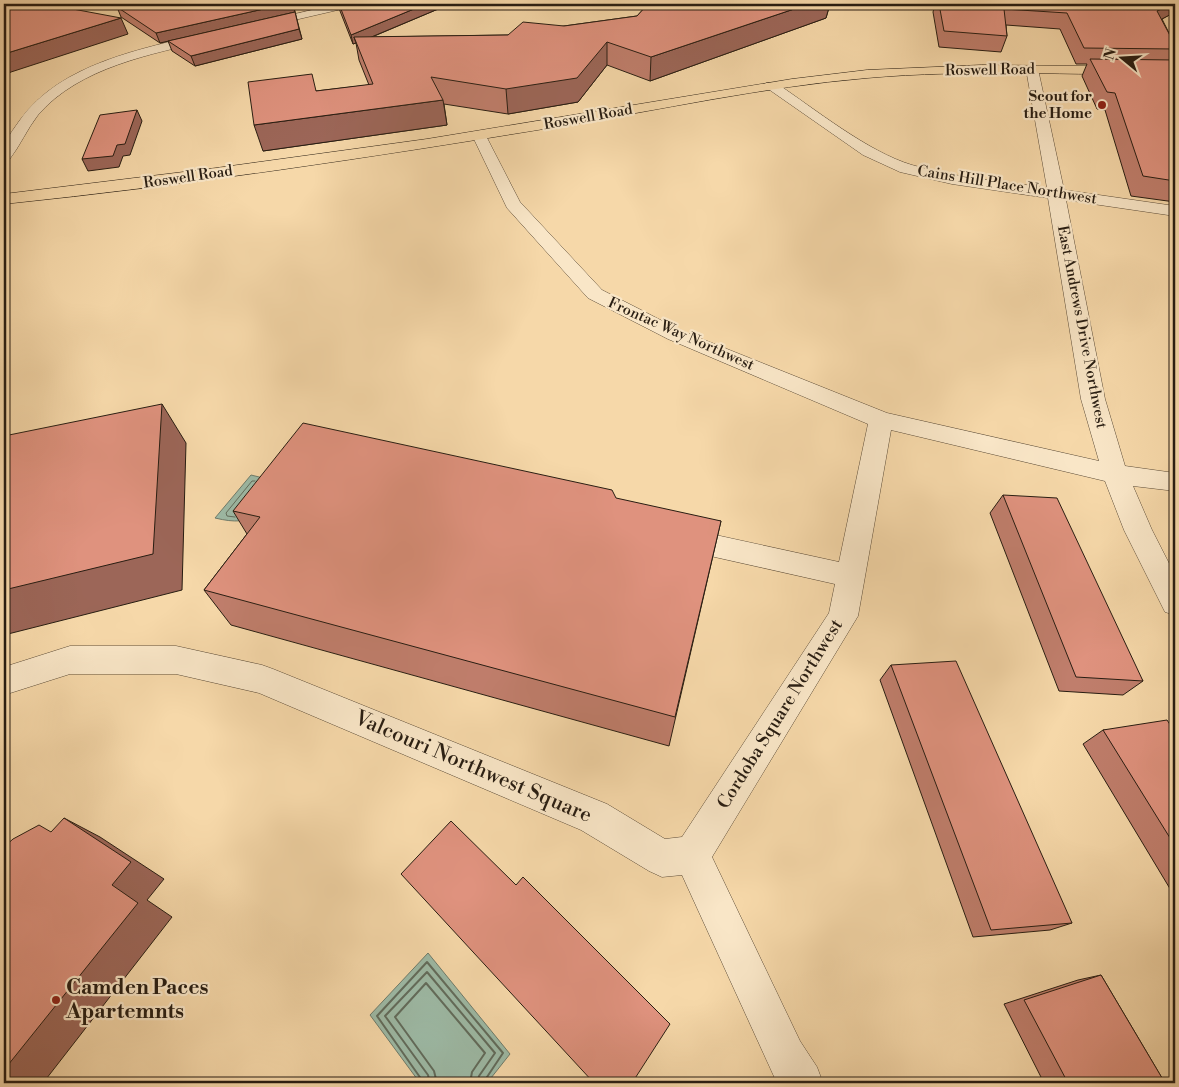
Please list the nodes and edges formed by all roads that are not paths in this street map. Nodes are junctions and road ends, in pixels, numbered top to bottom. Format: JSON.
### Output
{"nodes":[{"id":1,"x":351,"y":4,"type":"edge"},
{"id":2,"x":250,"y":27,"type":"edge"},
{"id":3,"x":222,"y":34,"type":"edge"},
{"id":4,"x":1032,"y":69,"type":"junction"},
{"id":5,"x":1175,"y":72,"type":"edge"},
{"id":6,"x":771,"y":86,"type":"junction"},
{"id":7,"x":478,"y":135,"type":"junction"},
{"id":8,"x":4,"y":158,"type":"edge"},
{"id":9,"x":1056,"y":194,"type":"junction"},
{"id":10,"x":4,"y":199,"type":"edge"},
{"id":11,"x":1175,"y":211,"type":"edge"},
{"id":12,"x":881,"y":420,"type":"junction"},
{"id":13,"x":1114,"y":474,"type":"junction"},
{"id":14,"x":1175,"y":482,"type":"edge"},
{"id":15,"x":653,"y":532,"type":"edge"},
{"id":16,"x":851,"y":576,"type":"junction"},
{"id":17,"x":1175,"y":603,"type":"edge"},
{"id":18,"x":4,"y":681,"type":"edge"},
{"id":19,"x":692,"y":855,"type":"junction"},
{"id":20,"x":801,"y":1083,"type":"edge"}],
"edges":[{"from":1,"to":2,"type":"street"},
{"from":3,"to":8,"type":"street"},
{"from":4,"to":5,"type":"main road","name":"Roswell Road"},
{"from":4,"to":6,"type":"main road","name":"Roswell Road"},
{"from":4,"to":9,"type":"street","name":"East Andrews Drive Northwest"},
{"from":6,"to":7,"type":"main road","name":"Roswell Road"},
{"from":6,"to":9,"type":"street","name":"Cains Hill Place Northwest"},
{"from":7,"to":10,"type":"main road","name":"Roswell Road"},
{"from":7,"to":12,"type":"street","name":"Frontac Way Northwest"},
{"from":9,"to":11,"type":"street","name":"Cains Hill Place Northwest"},
{"from":9,"to":13,"type":"street","name":"East Andrews Drive Northwest"},
{"from":12,"to":13,"type":"street","name":"Frontac Way Northwest"},
{"from":12,"to":16,"type":"street","name":"Cordoba Square Northwest"},
{"from":13,"to":14,"type":"street","name":"Frontac Way Northwest"},
{"from":13,"to":17,"type":"street","name":"East Andrews Drive Northwest"},
{"from":15,"to":16,"type":"street"},
{"from":16,"to":19,"type":"street","name":"Cordoba Square Northwest"},
{"from":18,"to":19,"type":"street","name":"Valcouri Northwest Square"},
{"from":19,"to":20,"type":"street"}]}
